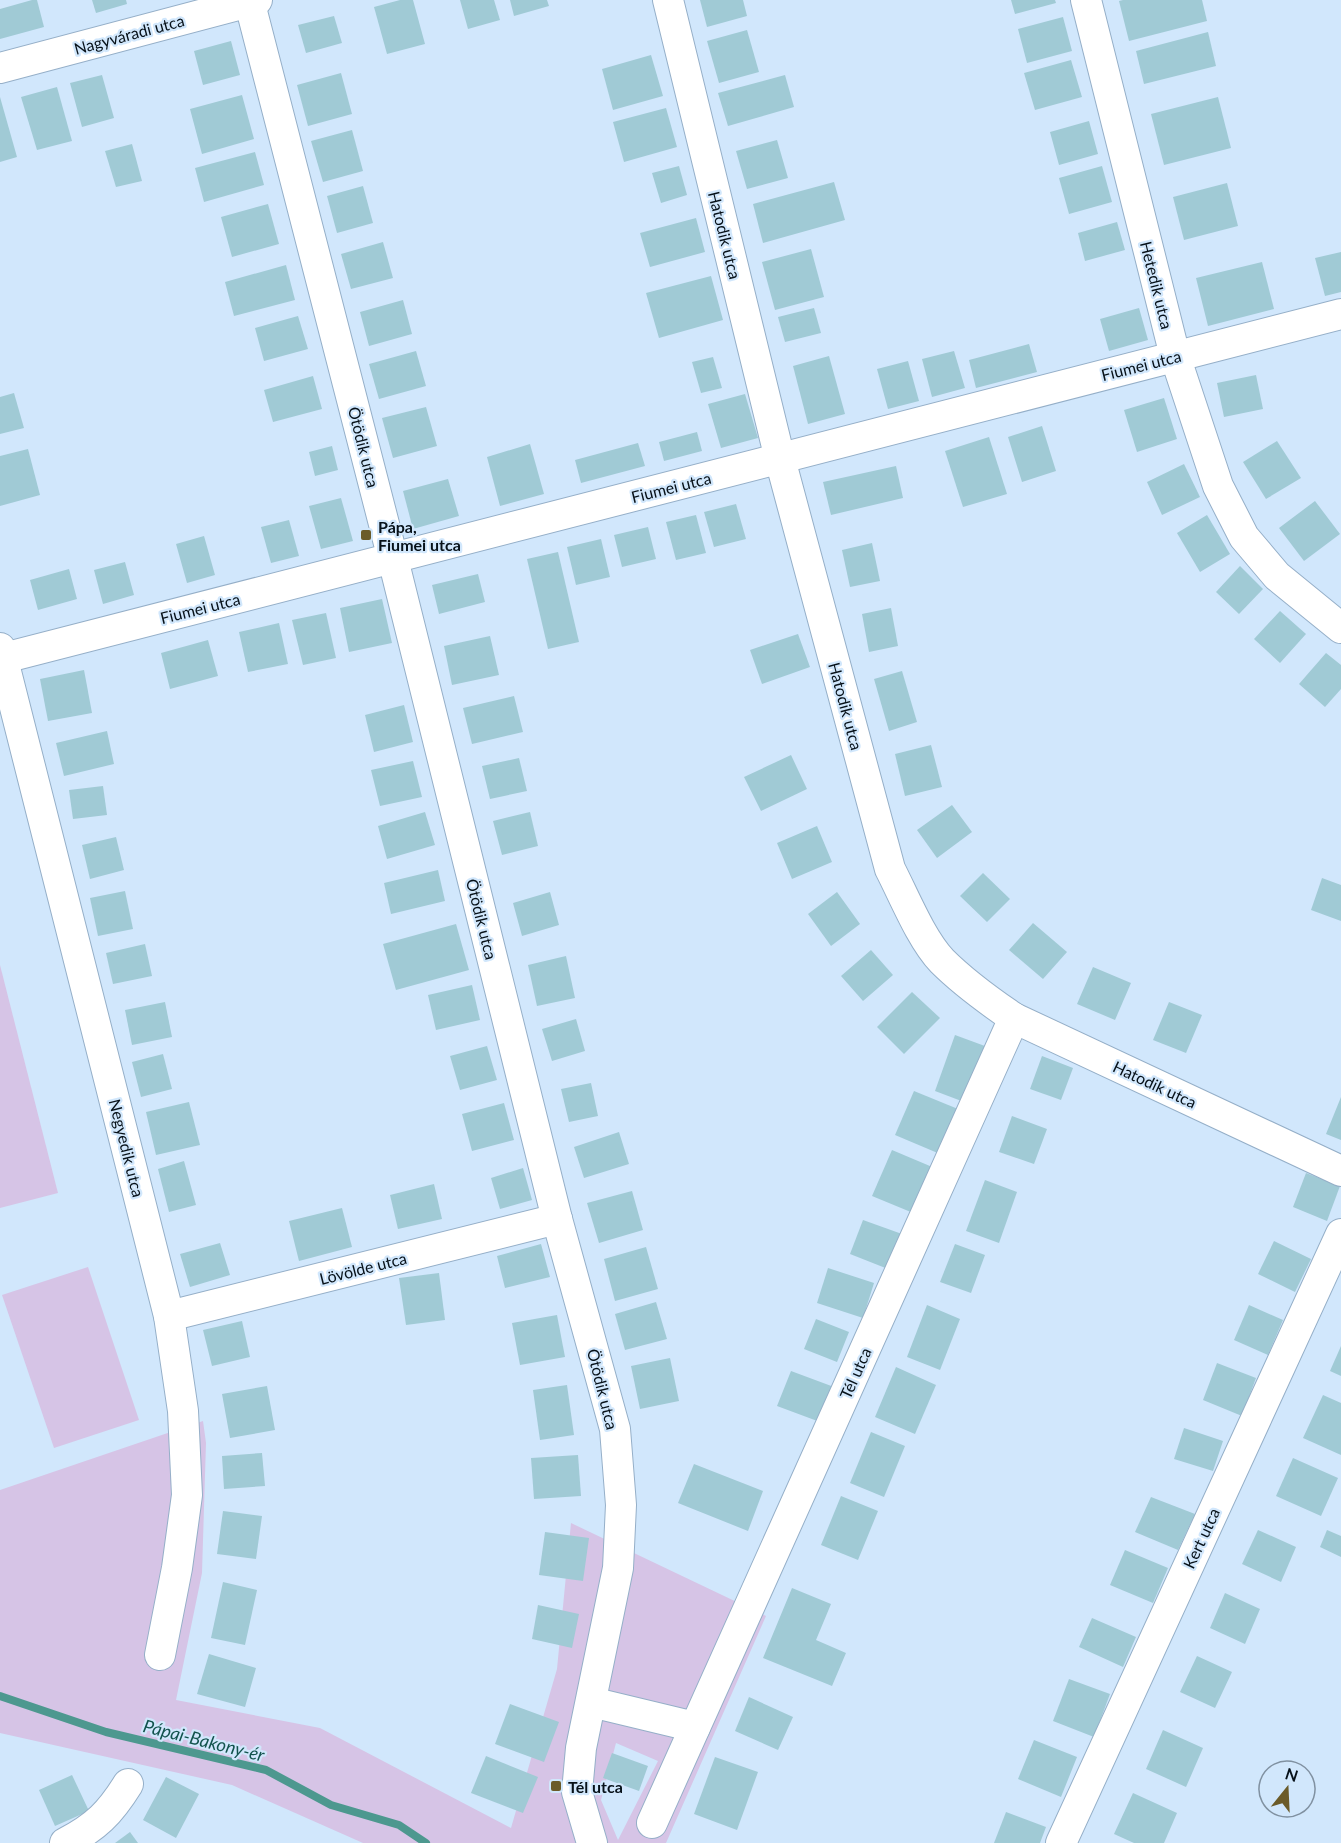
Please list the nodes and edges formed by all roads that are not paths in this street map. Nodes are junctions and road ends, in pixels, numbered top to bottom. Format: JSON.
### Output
{"nodes":[{"id":1,"x":668,"y":0,"type":"edge"},
{"id":2,"x":1086,"y":0,"type":"edge"},
{"id":3,"x":252,"y":1,"type":"edge"},
{"id":4,"x":0,"y":68,"type":"edge"},
{"id":5,"x":1341,"y":314,"type":"edge"},
{"id":6,"x":1175,"y":357,"type":"junction"},
{"id":7,"x":780,"y":459,"type":"junction"},
{"id":8,"x":393,"y":559,"type":"junction"},
{"id":9,"x":1341,"y":628,"type":"edge"},
{"id":10,"x":1,"y":656,"type":"edge"},
{"id":11,"x":1014,"y":1018,"type":"junction"},
{"id":12,"x":1341,"y":1171,"type":"edge"},
{"id":13,"x":557,"y":1219,"type":"junction"},
{"id":14,"x":1341,"y":1234,"type":"edge"},
{"id":15,"x":169,"y":1316,"type":"junction"},
{"id":16,"x":160,"y":1655,"type":"dead end"},
{"id":17,"x":591,"y":1702,"type":"junction"},
{"id":18,"x":696,"y":1727,"type":"junction"},
{"id":19,"x":128,"y":1784,"type":"dead end"},
{"id":20,"x":652,"y":1822,"type":"dead end"},
{"id":21,"x":65,"y":1843,"type":"edge"},
{"id":22,"x":592,"y":1843,"type":"edge"},
{"id":23,"x":1061,"y":1843,"type":"edge"}],
"edges":[{"from":1,"to":7,"type":"street","name":"Hatodik utca"},
{"from":2,"to":6,"type":"street","name":"Hetedik utca"},
{"from":3,"to":4,"type":"street","name":"Nagyváradi utca"},
{"from":3,"to":8,"type":"street","name":"Ötödik utca"},
{"from":5,"to":6,"type":"street","name":"Fiumei utca"},
{"from":6,"to":7,"type":"street","name":"Fiumei utca"},
{"from":6,"to":9,"type":"street","name":"Hetedik utca"},
{"from":7,"to":8,"type":"street","name":"Fiumei utca"},
{"from":7,"to":11,"type":"street","name":"Hatodik utca"},
{"from":8,"to":10,"type":"street","name":"Fiumei utca"},
{"from":8,"to":13,"type":"street","name":"Ötödik utca"},
{"from":10,"to":15,"type":"street","name":"Negyedik utca"},
{"from":11,"to":12,"type":"street","name":"Hatodik utca"},
{"from":11,"to":18,"type":"street","name":"Tél utca"},
{"from":13,"to":15,"type":"street","name":"Lövölde utca"},
{"from":13,"to":17,"type":"street","name":"Ötödik utca"},
{"from":14,"to":23,"type":"street","name":"Kert utca"},
{"from":15,"to":16,"type":"street","name":"Negyedik utca"},
{"from":17,"to":18,"type":"street"},
{"from":17,"to":22,"type":"street","name":"Ötödik utca"},
{"from":18,"to":20,"type":"street","name":"Tél utca"},
{"from":19,"to":21,"type":"street"}]}
